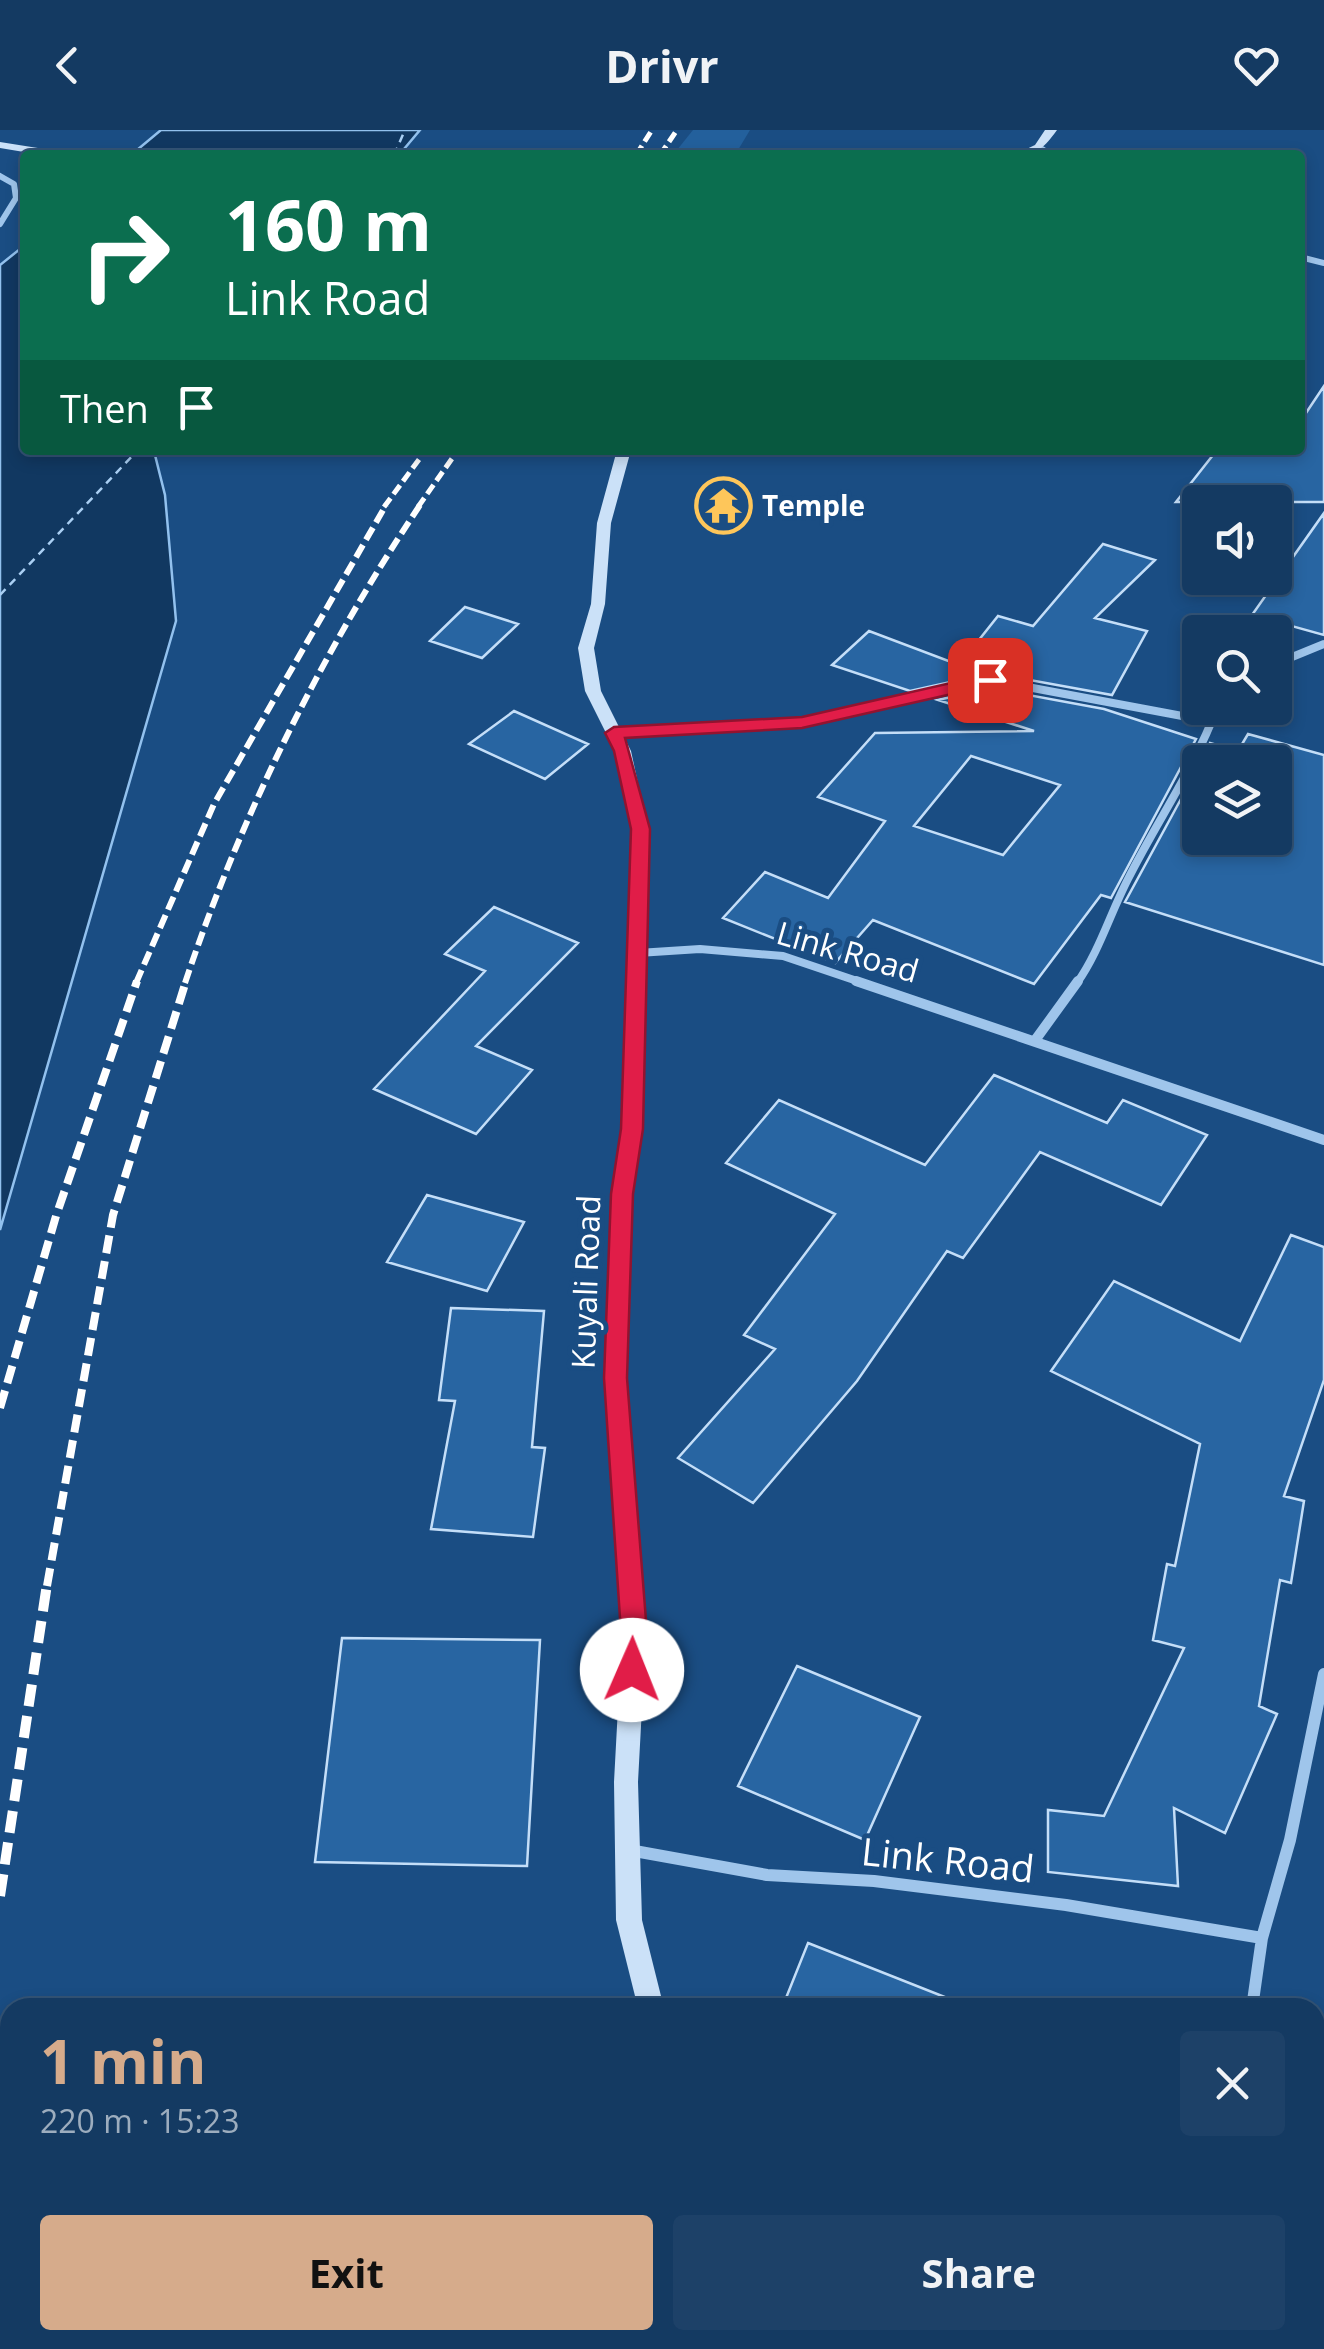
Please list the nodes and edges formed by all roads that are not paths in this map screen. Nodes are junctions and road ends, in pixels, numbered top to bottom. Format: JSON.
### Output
{"nodes":[{"id":1,"x":1051,"y":130,"type":"edge"},
{"id":2,"x":0,"y":146,"type":"edge"},
{"id":3,"x":1039,"y":147,"type":"junction"},
{"id":4,"x":31,"y":150,"type":"edge"},
{"id":5,"x":1032,"y":150,"type":"edge"},
{"id":6,"x":1044,"y":150,"type":"edge"},
{"id":7,"x":0,"y":176,"type":"edge"},
{"id":8,"x":0,"y":224,"type":"edge"},
{"id":9,"x":623,"y":455,"type":"edge"},
{"id":10,"x":1324,"y":644,"type":"edge"},
{"id":11,"x":1292,"y":657,"type":"edge"},
{"id":12,"x":1182,"y":715,"type":"edge"},
{"id":13,"x":1209,"y":725,"type":"edge"},
{"id":14,"x":614,"y":733,"type":"junction"},
{"id":15,"x":638,"y":953,"type":"junction"},
{"id":16,"x":1036,"y":1039,"type":"junction"},
{"id":17,"x":1324,"y":1140,"type":"edge"},
{"id":18,"x":1324,"y":1674,"type":"edge"},
{"id":19,"x":627,"y":1850,"type":"junction"},
{"id":20,"x":1262,"y":1938,"type":"junction"},
{"id":21,"x":648,"y":1998,"type":"edge"},
{"id":22,"x":1253,"y":1998,"type":"edge"}],
"edges":[{"from":1,"to":3,"type":"main road"},
{"from":2,"to":4,"type":"main road"},
{"from":3,"to":5,"type":"main road"},
{"from":3,"to":6,"type":"street"},
{"from":7,"to":8,"type":"street"},
{"from":9,"to":14,"type":"main road","name":"Kuyali Road"},
{"from":10,"to":11,"type":"street"},
{"from":12,"to":14,"type":"street"},
{"from":13,"to":16,"type":"street"},
{"from":14,"to":15,"type":"main road","name":"Kuyali Road"},
{"from":15,"to":16,"type":"street","name":"Link Road"},
{"from":15,"to":19,"type":"main road","name":"Kuyali Road"},
{"from":16,"to":17,"type":"street","name":"Link Road"},
{"from":18,"to":20,"type":"street"},
{"from":19,"to":20,"type":"street","name":"Link Road"},
{"from":19,"to":21,"type":"main road","name":"Kuyali Road"},
{"from":20,"to":22,"type":"street"}]}
